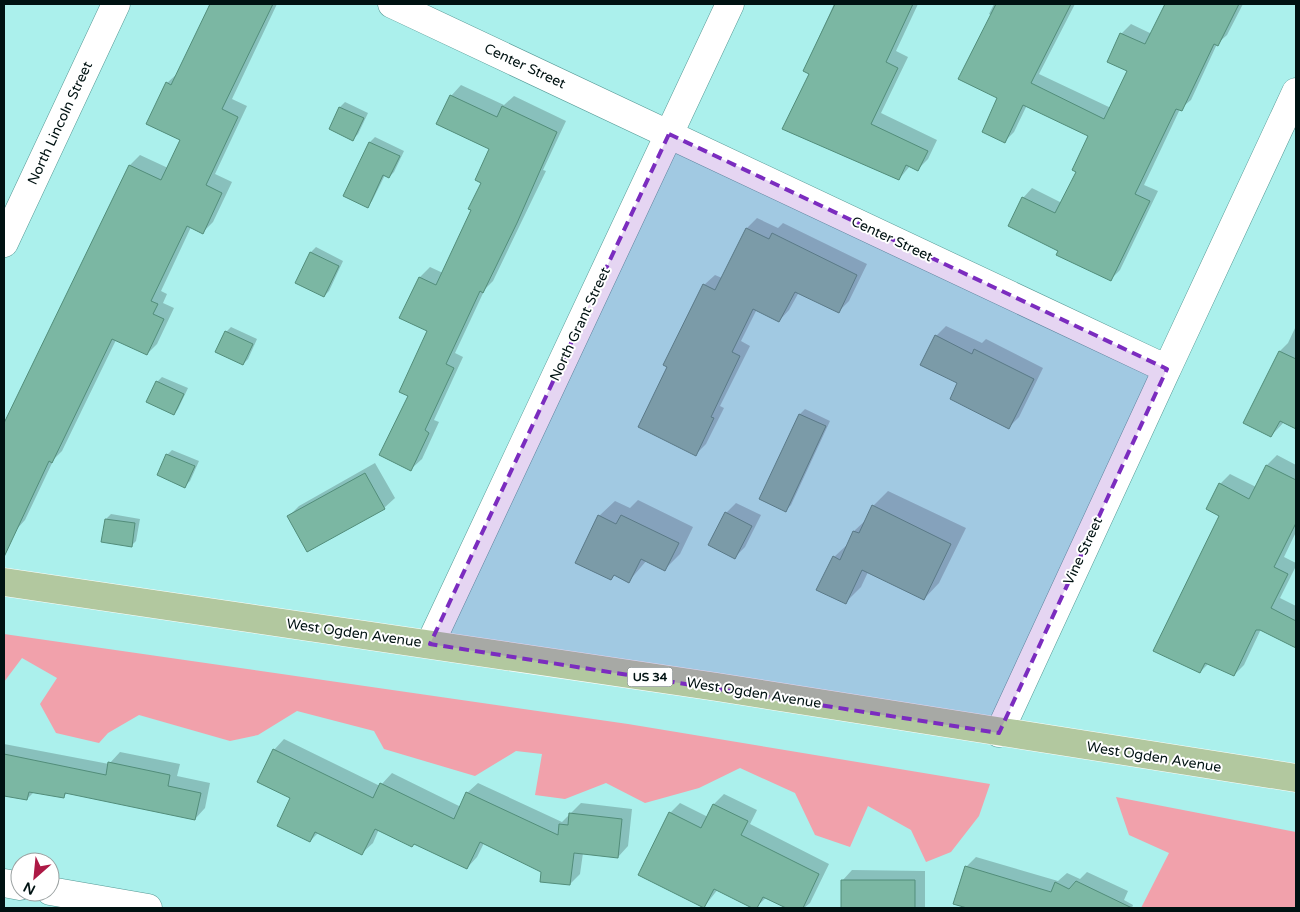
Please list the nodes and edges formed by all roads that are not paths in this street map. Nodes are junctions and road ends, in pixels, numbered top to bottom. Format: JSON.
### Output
{"nodes":[{"id":1,"x":116,"y":4,"type":"edge"},
{"id":2,"x":392,"y":4,"type":"edge"},
{"id":3,"x":730,"y":4,"type":"edge"},
{"id":4,"x":1296,"y":92,"type":"edge"},
{"id":5,"x":669,"y":134,"type":"junction"},
{"id":6,"x":4,"y":243,"type":"edge"},
{"id":7,"x":1167,"y":369,"type":"junction"},
{"id":8,"x":4,"y":582,"type":"edge"},
{"id":9,"x":430,"y":644,"type":"junction"},
{"id":10,"x":999,"y":733,"type":"junction"},
{"id":11,"x":1296,"y":778,"type":"edge"},
{"id":12,"x":60,"y":893,"type":"edge"},
{"id":13,"x":148,"y":908,"type":"edge"}],
"edges":[{"from":1,"to":6,"type":"street","name":"North Lincoln Street"},
{"from":2,"to":5,"type":"street","name":"Center Street"},
{"from":3,"to":5,"type":"street","name":"North Grant Street"},
{"from":4,"to":7,"type":"street"},
{"from":5,"to":7,"type":"street","name":"Center Street"},
{"from":5,"to":9,"type":"street","name":"North Grant Street"},
{"from":7,"to":10,"type":"street","name":"Vine Street"},
{"from":8,"to":9,"type":"main road","name":"West Ogden Avenue","number":"US 34"},
{"from":9,"to":10,"type":"main road","name":"West Ogden Avenue","number":"US 34"},
{"from":10,"to":11,"type":"main road","name":"West Ogden Avenue","number":"US 34"},
{"from":12,"to":13,"type":"street"}]}
